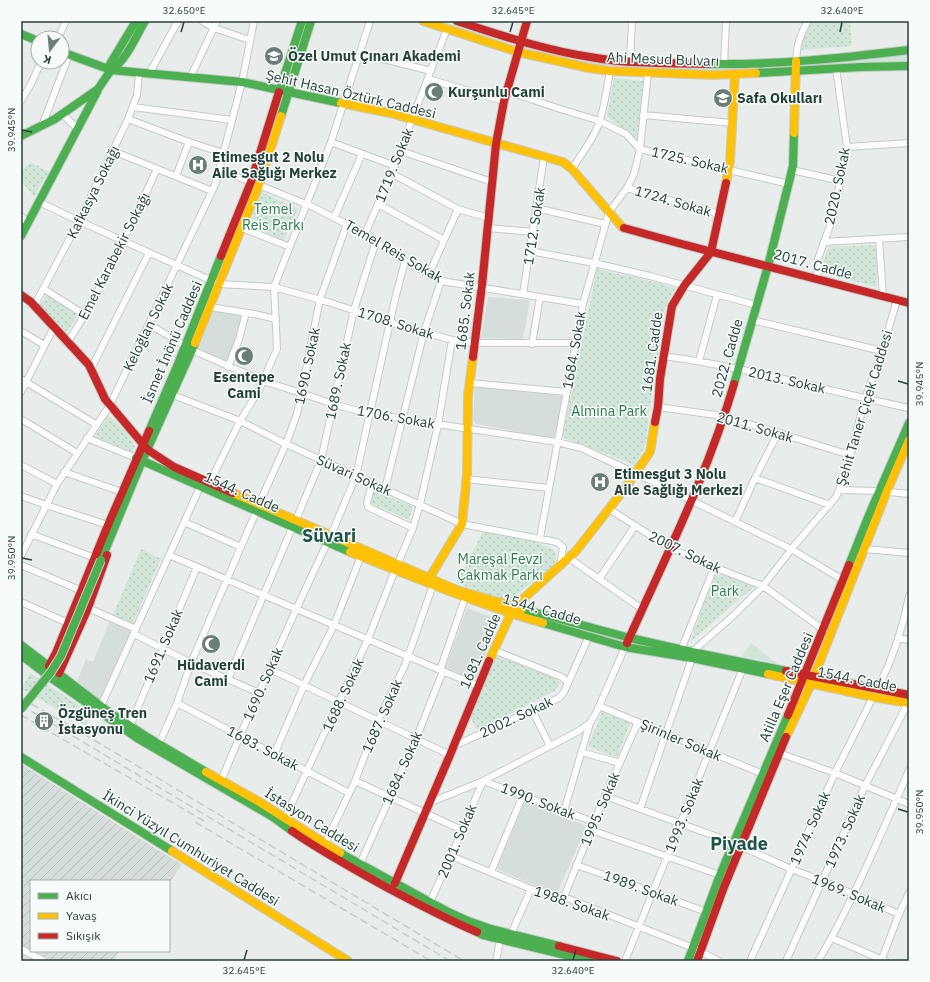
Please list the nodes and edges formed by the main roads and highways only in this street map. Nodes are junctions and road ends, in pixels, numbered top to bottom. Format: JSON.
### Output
{"nodes":[{"id":1,"x":136,"y":21,"type":"edge"},
{"id":2,"x":145,"y":21,"type":"edge"},
{"id":3,"x":302,"y":21,"type":"edge"},
{"id":4,"x":311,"y":21,"type":"edge"},
{"id":5,"x":423,"y":21,"type":"edge"},
{"id":6,"x":457,"y":21,"type":"edge"},
{"id":7,"x":527,"y":21,"type":"edge"},
{"id":8,"x":521,"y":42,"type":"junction"},
{"id":9,"x":909,"y":50,"type":"edge"},
{"id":10,"x":518,"y":52,"type":"junction"},
{"id":11,"x":70,"y":55,"type":"edge"},
{"id":12,"x":796,"y":61,"type":"junction"},
{"id":13,"x":909,"y":66,"type":"edge"},
{"id":14,"x":111,"y":70,"type":"junction"},
{"id":15,"x":797,"y":71,"type":"junction"},
{"id":16,"x":735,"y":74,"type":"junction"},
{"id":17,"x":98,"y":89,"type":"junction"},
{"id":18,"x":284,"y":91,"type":"junction"},
{"id":19,"x":21,"y":136,"type":"edge"},
{"id":20,"x":496,"y":144,"type":"junction"},
{"id":21,"x":255,"y":183,"type":"junction"},
{"id":22,"x":21,"y":236,"type":"edge"},
{"id":23,"x":711,"y":252,"type":"junction"},
{"id":24,"x":768,"y":266,"type":"junction"},
{"id":25,"x":216,"y":282,"type":"junction"},
{"id":26,"x":21,"y":295,"type":"edge"},
{"id":27,"x":909,"y":303,"type":"edge"},
{"id":28,"x":188,"y":348,"type":"junction"},
{"id":29,"x":909,"y":423,"type":"edge"},
{"id":30,"x":909,"y":440,"type":"edge"},
{"id":31,"x":145,"y":447,"type":"junction"},
{"id":32,"x":139,"y":460,"type":"junction"},
{"id":33,"x":883,"y":491,"type":"junction"},
{"id":34,"x":112,"y":534,"type":"junction"},
{"id":35,"x":98,"y":559,"type":"junction"},
{"id":36,"x":396,"y":566,"type":"junction"},
{"id":37,"x":432,"y":581,"type":"junction"},
{"id":38,"x":512,"y":610,"type":"junction"},
{"id":39,"x":630,"y":638,"type":"junction"},
{"id":40,"x":21,"y":645,"type":"edge"},
{"id":41,"x":626,"y":647,"type":"junction"},
{"id":42,"x":21,"y":655,"type":"edge"},
{"id":43,"x":692,"y":655,"type":"junction"},
{"id":44,"x":46,"y":669,"type":"junction"},
{"id":45,"x":59,"y":673,"type":"junction"},
{"id":46,"x":808,"y":679,"type":"junction"},
{"id":47,"x":54,"y":680,"type":"junction"},
{"id":48,"x":909,"y":695,"type":"edge"},
{"id":49,"x":909,"y":703,"type":"edge"},
{"id":50,"x":21,"y":709,"type":"edge"},
{"id":51,"x":21,"y":757,"type":"edge"},
{"id":52,"x":738,"y":844,"type":"junction"},
{"id":53,"x":395,"y":883,"type":"junction"},
{"id":54,"x":697,"y":949,"type":"junction"},
{"id":55,"x":576,"y":960,"type":"edge"},
{"id":56,"x":348,"y":961,"type":"edge"},
{"id":57,"x":590,"y":961,"type":"edge"},
{"id":58,"x":617,"y":961,"type":"edge"},
{"id":59,"x":688,"y":961,"type":"edge"},
{"id":60,"x":697,"y":961,"type":"edge"}],
"edges":[{"from":1,"to":14,"type":"main road"},
{"from":2,"to":14,"type":"main road"},
{"from":3,"to":18,"type":"main road","name":"İsmet İnönü Caddesi"},
{"from":4,"to":18,"type":"main road","name":"İsmet İnönü Caddesi"},
{"from":5,"to":10,"type":"main road","name":"Ahi Mesud Bulvarı"},
{"from":6,"to":8,"type":"main road","name":"Ahi Mesud Bulvarı"},
{"from":7,"to":8,"type":"main road","name":"1685. Sokak"},
{"from":8,"to":10,"type":"main road","name":"1685. Sokak"},
{"from":8,"to":12,"type":"main road","name":"Ahi Mesud Bulvarı"},
{"from":9,"to":12,"type":"main road","name":"Ahi Mesud Bulvarı"},
{"from":10,"to":16,"type":"main road","name":"Ahi Mesud Bulvarı"},
{"from":10,"to":20,"type":"main road","name":"1685. Sokak"},
{"from":11,"to":14,"type":"main road","name":"Şehit Hasan Öztürk Caddesi"},
{"from":12,"to":15,"type":"main road","name":"2022. Cadde"},
{"from":13,"to":15,"type":"main road","name":"Ahi Mesud Bulvarı"},
{"from":14,"to":17,"type":"main road"},
{"from":14,"to":18,"type":"main road","name":"Şehit Hasan Öztürk Caddesi"},
{"from":15,"to":16,"type":"main road","name":"Ahi Mesud Bulvarı"},
{"from":15,"to":24,"type":"main road","name":"2022. Cadde"},
{"from":16,"to":23,"type":"main road","name":"1681. Cadde"},
{"from":17,"to":19,"type":"main road"},
{"from":17,"to":22,"type":"main road"},
{"from":18,"to":20,"type":"main road","name":"Şehit Hasan Öztürk Caddesi"},
{"from":18,"to":21,"type":"main road","name":"İsmet İnönü Caddesi"},
{"from":20,"to":23,"type":"main road","name":"Şehit Hasan Öztürk Caddesi"},
{"from":20,"to":37,"type":"main road","name":"1685. Sokak"},
{"from":21,"to":25,"type":"main road","name":"İsmet İnönü Caddesi"},
{"from":21,"to":25,"type":"main road","name":"İsmet İnönü Caddesi"},
{"from":23,"to":24,"type":"main road","name":"2017. Cadde"},
{"from":23,"to":38,"type":"main road","name":"1681. Cadde"},
{"from":24,"to":27,"type":"main road","name":"2017. Cadde"},
{"from":24,"to":39,"type":"main road","name":"2022. Cadde"},
{"from":25,"to":28,"type":"main road","name":"İsmet İnönü Caddesi"},
{"from":25,"to":28,"type":"main road","name":"İsmet İnönü Caddesi"},
{"from":26,"to":31,"type":"main road","name":"1544. Cadde"},
{"from":28,"to":31,"type":"main road","name":"İsmet İnönü Caddesi"},
{"from":28,"to":31,"type":"main road","name":"İsmet İnönü Caddesi"},
{"from":29,"to":33,"type":"main road","name":"Atilla Eşer Caddesi"},
{"from":30,"to":33,"type":"main road","name":"Atilla Eşer Caddesi"},
{"from":31,"to":32,"type":"main road"},
{"from":31,"to":36,"type":"main road","name":"1544. Cadde"},
{"from":32,"to":34,"type":"main road"},
{"from":32,"to":35,"type":"main road"},
{"from":32,"to":36,"type":"main road","name":"1544. Cadde"},
{"from":33,"to":46,"type":"main road","name":"Atilla Eşer Caddesi"},
{"from":33,"to":46,"type":"main road","name":"Atilla Eşer Caddesi"},
{"from":34,"to":35,"type":"main road"},
{"from":34,"to":45,"type":"main road"},
{"from":35,"to":44,"type":"main road"},
{"from":35,"to":50,"type":"main road","bridge":true},
{"from":36,"to":37,"type":"main road","name":"1544. Cadde"},
{"from":37,"to":38,"type":"main road","name":"1544. Cadde"},
{"from":37,"to":38,"type":"main road","name":"1544. Cadde"},
{"from":38,"to":39,"type":"main road","name":"1544. Cadde"},
{"from":38,"to":41,"type":"main road","name":"1544. Cadde"},
{"from":38,"to":53,"type":"main road","name":"1681. Cadde"},
{"from":39,"to":41,"type":"main road","name":"2022. Cadde"},
{"from":39,"to":43,"type":"main road","name":"1544. Cadde"},
{"from":40,"to":44,"type":"main road","name":"İstasyon Caddesi"},
{"from":41,"to":43,"type":"main road","name":"1544. Cadde"},
{"from":42,"to":44,"type":"main road","name":"İstasyon Caddesi"},
{"from":43,"to":46,"type":"main road","name":"1544. Cadde"},
{"from":43,"to":46,"type":"main road","name":"1544. Cadde"},
{"from":44,"to":45,"type":"main road","name":"İstasyon Caddesi"},
{"from":44,"to":47,"type":"main road","name":"İstasyon Caddesi"},
{"from":45,"to":47,"type":"main road"},
{"from":45,"to":53,"type":"main road","name":"İstasyon Caddesi"},
{"from":46,"to":48,"type":"main road","name":"1544. Cadde"},
{"from":46,"to":49,"type":"main road","name":"1544. Cadde"},
{"from":46,"to":52,"type":"main road","name":"Atilla Eşer Caddesi"},
{"from":46,"to":52,"type":"main road","name":"Atilla Eşer Caddesi"},
{"from":47,"to":55,"type":"main road","name":"İstasyon Caddesi"},
{"from":51,"to":56,"type":"main road","name":"İkinci Yüzyıl Cumhuriyet Caddesi"},
{"from":52,"to":54,"type":"main road","name":"Atilla Eşer Caddesi"},
{"from":52,"to":54,"type":"main road","name":"Atilla Eşer Caddesi"},
{"from":53,"to":58,"type":"main road","name":"İstasyon Caddesi"},
{"from":54,"to":59,"type":"main road","name":"Atilla Eşer Caddesi"},
{"from":54,"to":60,"type":"main road","name":"Atilla Eşer Caddesi"},
{"from":55,"to":57,"type":"main road","name":"İstasyon Caddesi"}]}
